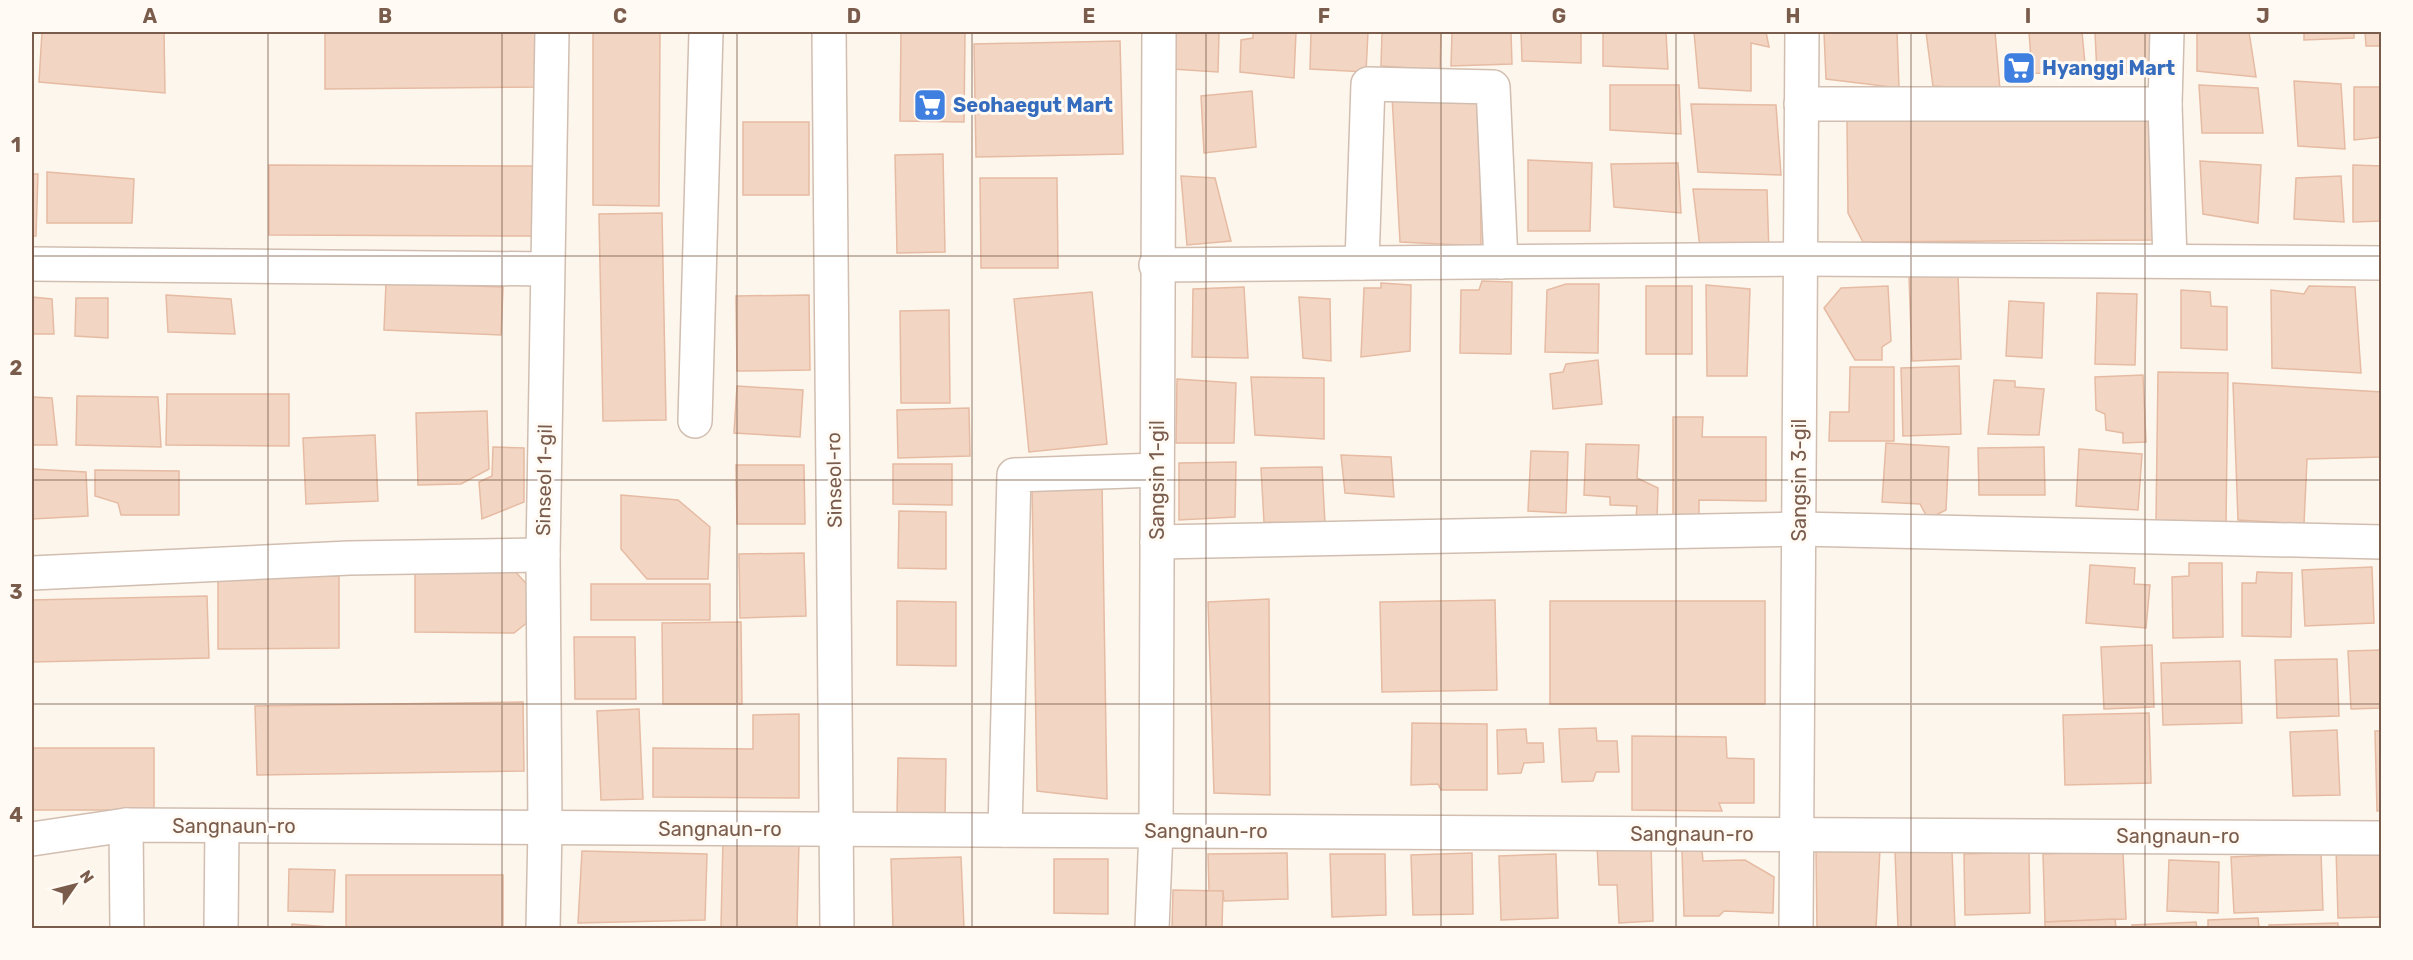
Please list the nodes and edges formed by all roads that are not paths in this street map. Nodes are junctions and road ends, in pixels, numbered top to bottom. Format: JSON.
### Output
{"nodes":[{"id":1,"x":552,"y":32,"type":"edge"},
{"id":2,"x":706,"y":32,"type":"edge"},
{"id":3,"x":830,"y":32,"type":"edge"},
{"id":4,"x":1158,"y":32,"type":"edge"},
{"id":5,"x":1802,"y":32,"type":"edge"},
{"id":6,"x":2167,"y":32,"type":"edge"},
{"id":7,"x":1802,"y":104,"type":"junction"},
{"id":8,"x":2165,"y":104,"type":"junction"},
{"id":9,"x":1801,"y":259,"type":"junction"},
{"id":10,"x":2169,"y":261,"type":"junction"},
{"id":11,"x":1501,"y":262,"type":"junction"},
{"id":12,"x":1362,"y":263,"type":"junction"},
{"id":13,"x":2382,"y":263,"type":"edge"},
{"id":14,"x":32,"y":264,"type":"edge"},
{"id":15,"x":1156,"y":265,"type":"junction"},
{"id":16,"x":547,"y":269,"type":"junction"},
{"id":17,"x":695,"y":421,"type":"dead end"},
{"id":18,"x":1157,"y":470,"type":"junction"},
{"id":19,"x":1799,"y":529,"type":"junction"},
{"id":20,"x":1157,"y":542,"type":"junction"},
{"id":21,"x":2382,"y":542,"type":"edge"},
{"id":22,"x":543,"y":555,"type":"junction"},
{"id":23,"x":32,"y":573,"type":"edge"},
{"id":24,"x":126,"y":825,"type":"junction"},
{"id":25,"x":222,"y":826,"type":"junction"},
{"id":26,"x":545,"y":828,"type":"junction"},
{"id":27,"x":837,"y":829,"type":"junction"},
{"id":28,"x":1005,"y":830,"type":"junction"},
{"id":29,"x":1156,"y":831,"type":"junction"},
{"id":30,"x":1797,"y":834,"type":"junction"},
{"id":31,"x":2382,"y":838,"type":"edge"},
{"id":32,"x":32,"y":839,"type":"edge"},
{"id":33,"x":127,"y":928,"type":"edge"},
{"id":34,"x":221,"y":928,"type":"edge"},
{"id":35,"x":543,"y":928,"type":"edge"},
{"id":36,"x":837,"y":928,"type":"edge"},
{"id":37,"x":1152,"y":928,"type":"edge"},
{"id":38,"x":1796,"y":928,"type":"edge"}],
"edges":[{"from":1,"to":16,"type":"street","name":"Sinseol 1-gil"},
{"from":2,"to":17,"type":"street"},
{"from":3,"to":27,"type":"street","name":"Sinseol-ro"},
{"from":4,"to":15,"type":"street","name":"Sangsin 1-gil"},
{"from":5,"to":7,"type":"street","name":"Sangsin 3-gil"},
{"from":6,"to":8,"type":"street"},
{"from":7,"to":8,"type":"street"},
{"from":7,"to":9,"type":"street","name":"Sangsin 3-gil"},
{"from":8,"to":10,"type":"street"},
{"from":9,"to":10,"type":"street"},
{"from":9,"to":11,"type":"street"},
{"from":9,"to":19,"type":"street","name":"Sangsin 3-gil"},
{"from":10,"to":13,"type":"street"},
{"from":11,"to":12,"type":"street"},
{"from":11,"to":12,"type":"street"},
{"from":12,"to":15,"type":"street"},
{"from":14,"to":16,"type":"street"},
{"from":15,"to":18,"type":"street","name":"Sangsin 1-gil"},
{"from":16,"to":22,"type":"street","name":"Sinseol 1-gil"},
{"from":18,"to":20,"type":"street","name":"Sangsin 1-gil"},
{"from":18,"to":28,"type":"street"},
{"from":19,"to":20,"type":"street"},
{"from":19,"to":21,"type":"street"},
{"from":19,"to":30,"type":"street","name":"Sangsin 3-gil"},
{"from":20,"to":29,"type":"street","name":"Sangsin 1-gil"},
{"from":22,"to":23,"type":"street"},
{"from":22,"to":26,"type":"street","name":"Sinseol 1-gil"},
{"from":24,"to":25,"type":"street","name":"Sangnaun-ro"},
{"from":24,"to":32,"type":"street","name":"Sangnaun-ro"},
{"from":24,"to":33,"type":"street"},
{"from":25,"to":26,"type":"street","name":"Sangnaun-ro"},
{"from":25,"to":34,"type":"street"},
{"from":26,"to":27,"type":"street","name":"Sangnaun-ro"},
{"from":26,"to":35,"type":"street","name":"Sinseol 1-gil"},
{"from":27,"to":28,"type":"street","name":"Sangnaun-ro"},
{"from":27,"to":36,"type":"street","name":"Sinseol-ro"},
{"from":28,"to":29,"type":"street","name":"Sangnaun-ro"},
{"from":29,"to":30,"type":"street","name":"Sangnaun-ro"},
{"from":29,"to":37,"type":"street","name":"Sangsin 1-gil"},
{"from":30,"to":31,"type":"street","name":"Sangnaun-ro"},
{"from":30,"to":38,"type":"street","name":"Sangsin 3-gil"}]}
